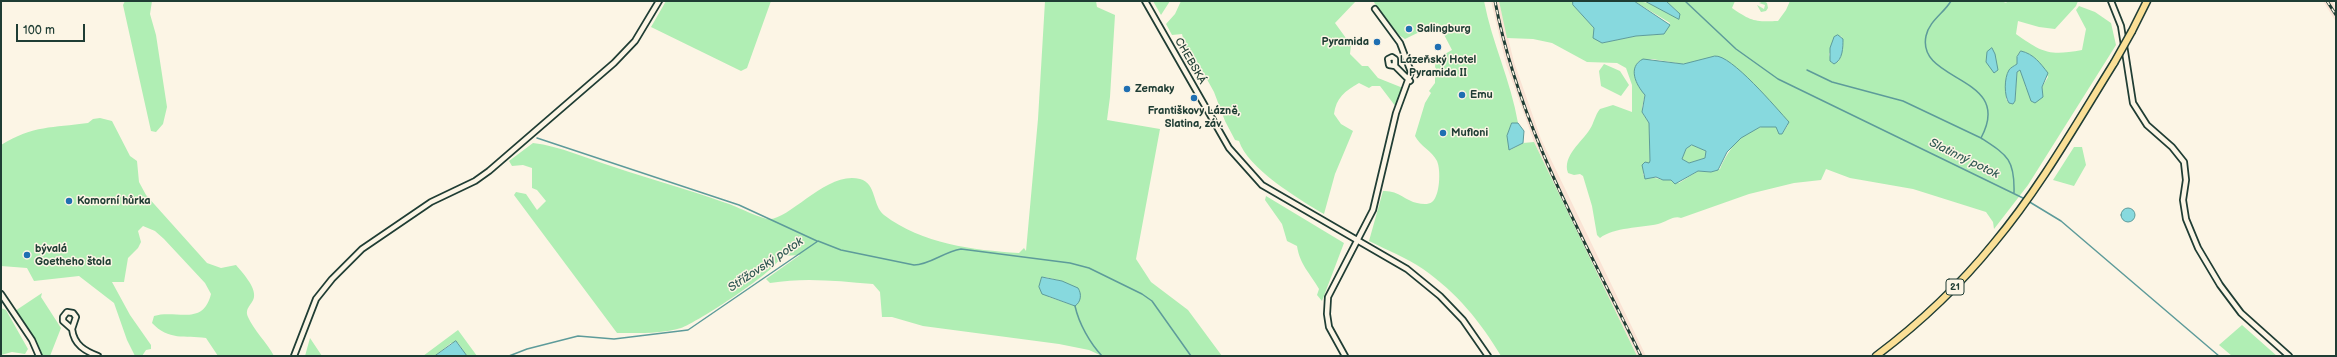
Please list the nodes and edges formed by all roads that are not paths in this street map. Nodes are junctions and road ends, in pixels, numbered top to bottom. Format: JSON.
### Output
{"nodes":[{"id":1,"x":659,"y":1,"type":"edge"},
{"id":2,"x":1145,"y":1,"type":"edge"},
{"id":3,"x":2111,"y":1,"type":"edge"},
{"id":4,"x":2147,"y":1,"type":"edge"},
{"id":5,"x":1375,"y":9,"type":"dead end"},
{"id":6,"x":1395,"y":66,"type":"dead end"},
{"id":7,"x":1410,"y":81,"type":"junction"},
{"id":8,"x":1357,"y":240,"type":"junction"},
{"id":9,"x":1,"y":294,"type":"edge"},
{"id":10,"x":72,"y":329,"type":"dead end"},
{"id":11,"x":39,"y":356,"type":"edge"},
{"id":12,"x":98,"y":356,"type":"edge"},
{"id":13,"x":294,"y":356,"type":"edge"},
{"id":14,"x":1345,"y":356,"type":"edge"},
{"id":15,"x":1488,"y":356,"type":"edge"},
{"id":16,"x":1876,"y":356,"type":"edge"},
{"id":17,"x":2289,"y":356,"type":"edge"}],
"edges":[{"from":1,"to":13,"type":"street"},
{"from":2,"to":8,"type":"street","name":"CHEBSKÁ"},
{"from":3,"to":17,"type":"street"},
{"from":4,"to":16,"type":"main road","number":"21","bridge":true},
{"from":5,"to":7,"type":"street"},
{"from":6,"to":7,"type":"street"},
{"from":7,"to":8,"type":"street"},
{"from":8,"to":14,"type":"street"},
{"from":8,"to":15,"type":"street","name":"CHEBSKÁ"},
{"from":9,"to":11,"type":"street"},
{"from":10,"to":12,"type":"street"}]}
